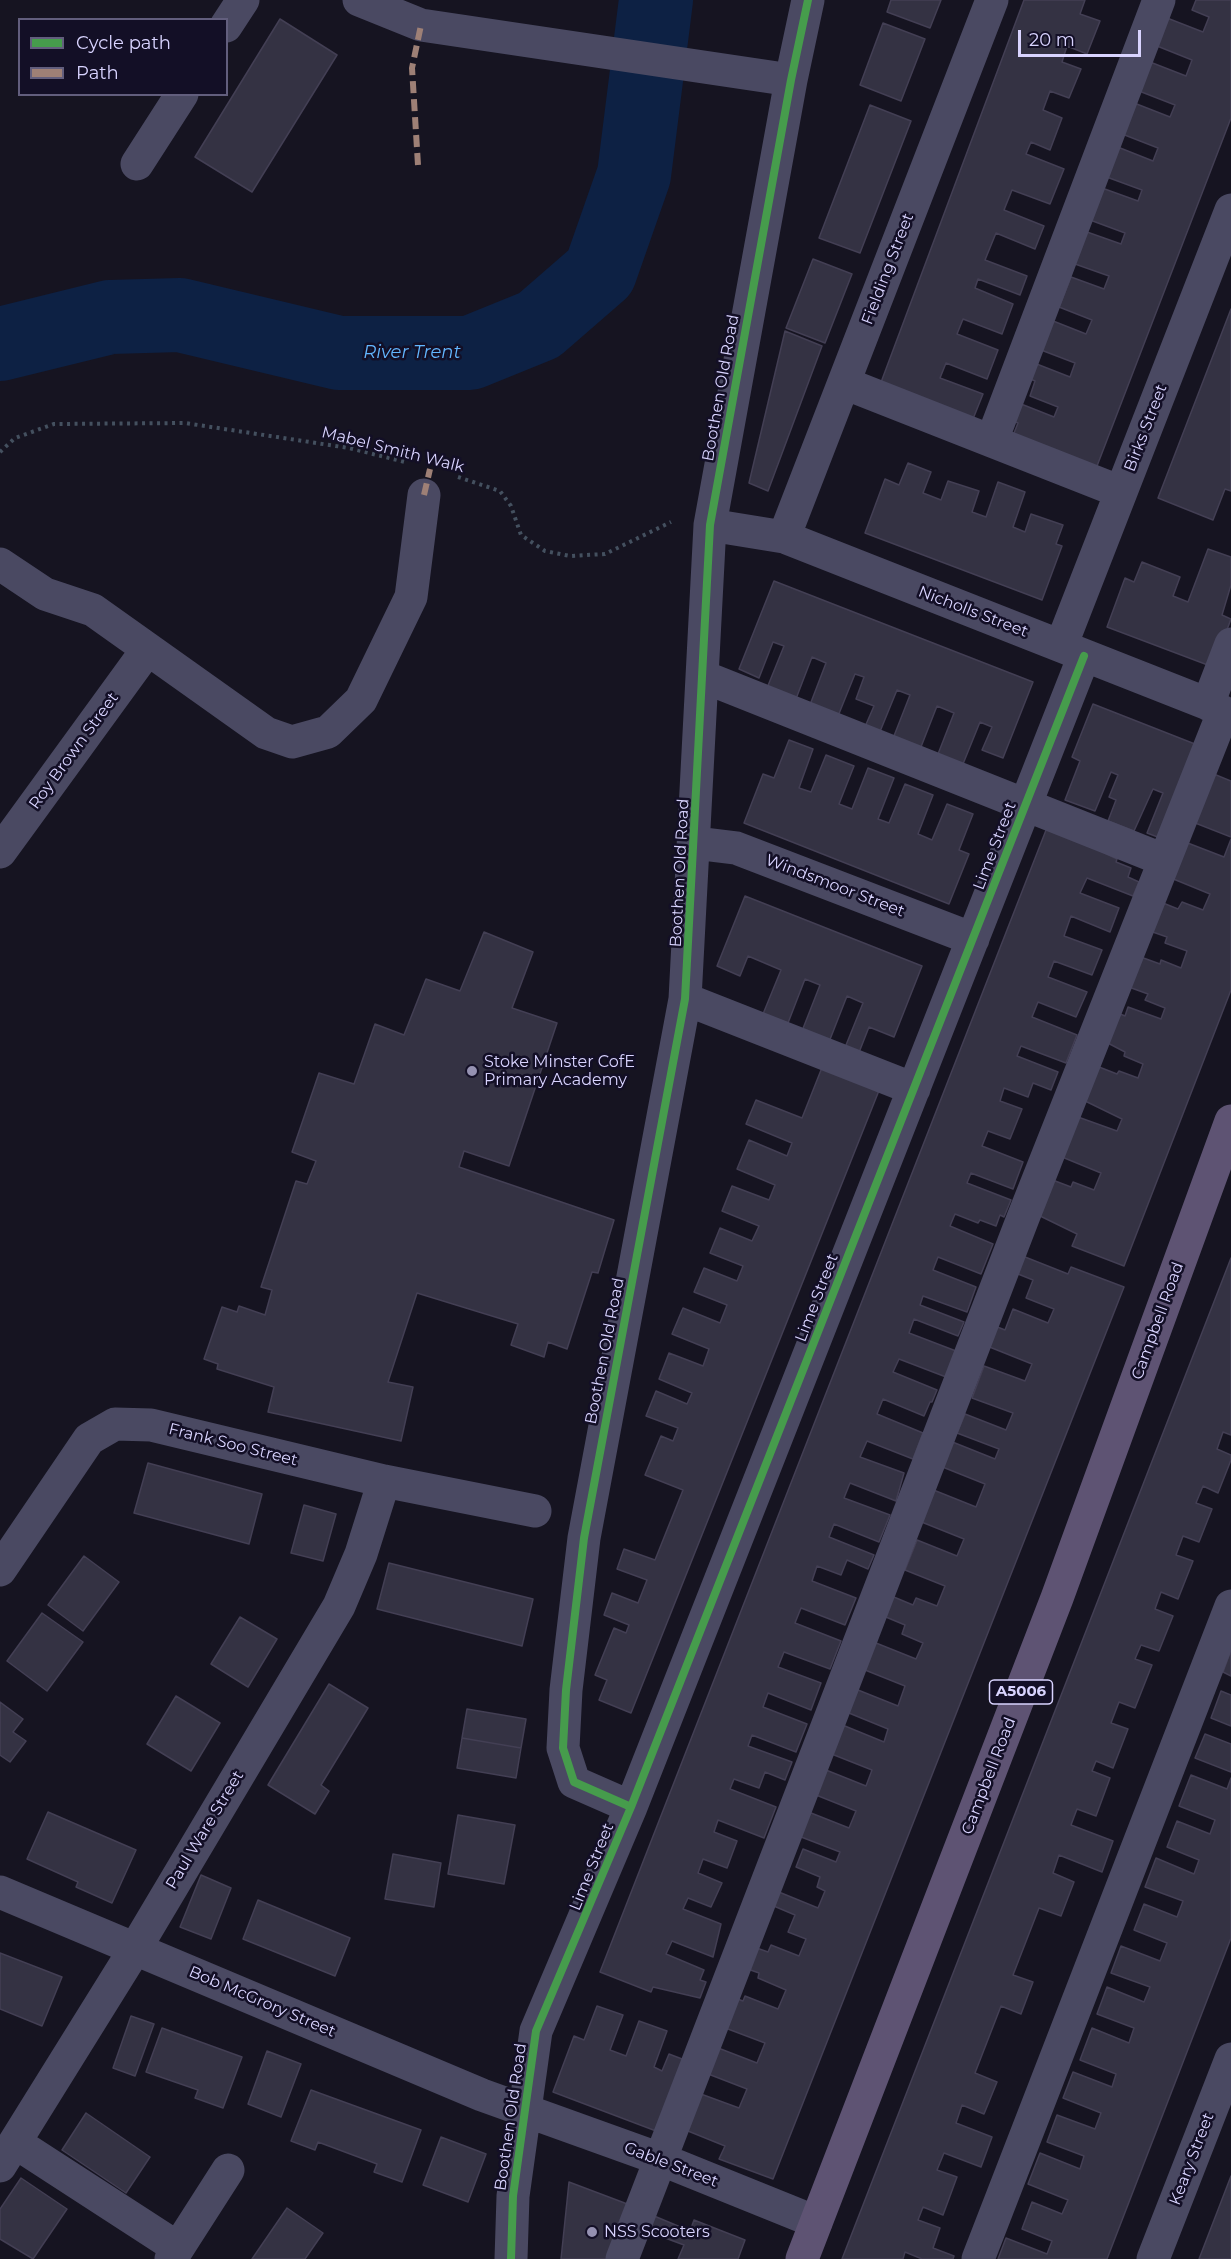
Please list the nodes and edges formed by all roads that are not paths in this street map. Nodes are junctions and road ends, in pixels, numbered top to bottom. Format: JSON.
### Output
{"nodes":[{"id":1,"x":243,"y":0,"type":"edge"},
{"id":2,"x":359,"y":0,"type":"edge"},
{"id":3,"x":808,"y":0,"type":"edge"},
{"id":4,"x":992,"y":0,"type":"edge"},
{"id":5,"x":1159,"y":0,"type":"edge"},
{"id":6,"x":228,"y":23,"type":"edge"},
{"id":7,"x":791,"y":80,"type":"junction"},
{"id":8,"x":181,"y":96,"type":"edge"},
{"id":9,"x":137,"y":164,"type":"dead end"},
{"id":10,"x":1231,"y":210,"type":"edge"},
{"id":11,"x":844,"y":382,"type":"junction"},
{"id":12,"x":992,"y":440,"type":"junction"},
{"id":13,"x":1121,"y":492,"type":"junction"},
{"id":14,"x":424,"y":495,"type":"dead end"},
{"id":15,"x":710,"y":525,"type":"junction"},
{"id":16,"x":784,"y":537,"type":"junction"},
{"id":17,"x":0,"y":564,"type":"edge"},
{"id":18,"x":1231,"y":644,"type":"edge"},
{"id":19,"x":147,"y":650,"type":"junction"},
{"id":20,"x":1073,"y":651,"type":"junction"},
{"id":21,"x":704,"y":677,"type":"junction"},
{"id":22,"x":1221,"y":711,"type":"edge"},
{"id":23,"x":1026,"y":804,"type":"junction"},
{"id":24,"x":695,"y":843,"type":"junction"},
{"id":25,"x":0,"y":852,"type":"edge"},
{"id":26,"x":1164,"y":860,"type":"junction"},
{"id":27,"x":973,"y":939,"type":"junction"},
{"id":28,"x":685,"y":999,"type":"junction"},
{"id":29,"x":914,"y":1089,"type":"junction"},
{"id":30,"x":1231,"y":1121,"type":"edge"},
{"id":31,"x":384,"y":1481,"type":"junction"},
{"id":32,"x":535,"y":1510,"type":"dead end"},
{"id":33,"x":0,"y":1570,"type":"edge"},
{"id":34,"x":1231,"y":1605,"type":"edge"},
{"id":35,"x":631,"y":1808,"type":"junction"},
{"id":36,"x":0,"y":1892,"type":"edge"},
{"id":37,"x":135,"y":1949,"type":"junction"},
{"id":38,"x":573,"y":1950,"type":"joint"},
{"id":39,"x":1231,"y":2059,"type":"edge"},
{"id":40,"x":524,"y":2110,"type":"junction"},
{"id":41,"x":8,"y":2154,"type":"edge"},
{"id":42,"x":660,"y":2159,"type":"junction"},
{"id":43,"x":228,"y":2170,"type":"dead end"},
{"id":44,"x":816,"y":2222,"type":"junction"},
{"id":45,"x":175,"y":2254,"type":"edge"},
{"id":46,"x":510,"y":2259,"type":"edge"},
{"id":47,"x":622,"y":2259,"type":"edge"},
{"id":48,"x":802,"y":2259,"type":"edge"},
{"id":49,"x":978,"y":2259,"type":"edge"},
{"id":50,"x":1153,"y":2259,"type":"edge"}],
"edges":[{"from":1,"to":6,"type":"street"},
{"from":2,"to":7,"type":"street"},
{"from":3,"to":7,"type":"street","name":"Boothen Old Road"},
{"from":4,"to":11,"type":"street","name":"Fielding Street"},
{"from":5,"to":12,"type":"street"},
{"from":7,"to":15,"type":"street","name":"Boothen Old Road"},
{"from":8,"to":9,"type":"street"},
{"from":10,"to":13,"type":"street","name":"Birks Street"},
{"from":11,"to":12,"type":"street"},
{"from":11,"to":16,"type":"street","name":"Fielding Street"},
{"from":12,"to":13,"type":"street"},
{"from":13,"to":20,"type":"street","name":"Birks Street"},
{"from":14,"to":19,"type":"street"},
{"from":15,"to":16,"type":"street","name":"Nicholls Street"},
{"from":15,"to":21,"type":"street","name":"Boothen Old Road"},
{"from":16,"to":20,"type":"street","name":"Nicholls Street"},
{"from":17,"to":19,"type":"street"},
{"from":18,"to":22,"type":"street"},
{"from":19,"to":25,"type":"street","name":"Roy Brown Street"},
{"from":20,"to":22,"type":"street","name":"Nicholls Street"},
{"from":20,"to":23,"type":"street","name":"Lime Street"},
{"from":21,"to":23,"type":"street"},
{"from":21,"to":24,"type":"street","name":"Boothen Old Road"},
{"from":22,"to":26,"type":"street"},
{"from":23,"to":26,"type":"street"},
{"from":23,"to":27,"type":"street","name":"Lime Street"},
{"from":24,"to":27,"type":"street","name":"Windsmoor Street"},
{"from":24,"to":28,"type":"street","name":"Boothen Old Road"},
{"from":26,"to":42,"type":"street"},
{"from":27,"to":29,"type":"street","name":"Lime Street"},
{"from":28,"to":29,"type":"street"},
{"from":28,"to":35,"type":"street","name":"Boothen Old Road"},
{"from":29,"to":35,"type":"street","name":"Lime Street"},
{"from":30,"to":44,"type":"main road","name":"Campbell Road","number":"A5006"},
{"from":31,"to":32,"type":"street","name":"Frank Soo Street"},
{"from":31,"to":33,"type":"street","name":"Frank Soo Street"},
{"from":31,"to":37,"type":"street","name":"Paul Ware Street"},
{"from":34,"to":49,"type":"street"},
{"from":35,"to":38,"type":"street","name":"Lime Street"},
{"from":36,"to":37,"type":"street","name":"Bob McGrory Street"},
{"from":37,"to":40,"type":"street","name":"Bob McGrory Street"},
{"from":37,"to":41,"type":"street","name":"Paul Ware Street"},
{"from":38,"to":40,"type":"street","name":"Boothen Old Road"},
{"from":39,"to":50,"type":"street","name":"Keary Street"},
{"from":40,"to":42,"type":"street","name":"Gable Street"},
{"from":40,"to":46,"type":"street","name":"Boothen Old Road"},
{"from":41,"to":45,"type":"street"},
{"from":42,"to":44,"type":"street","name":"Gable Street"},
{"from":42,"to":47,"type":"street"},
{"from":43,"to":45,"type":"street"},
{"from":44,"to":48,"type":"main road","name":"Campbell Road","number":"A5006"}]}
